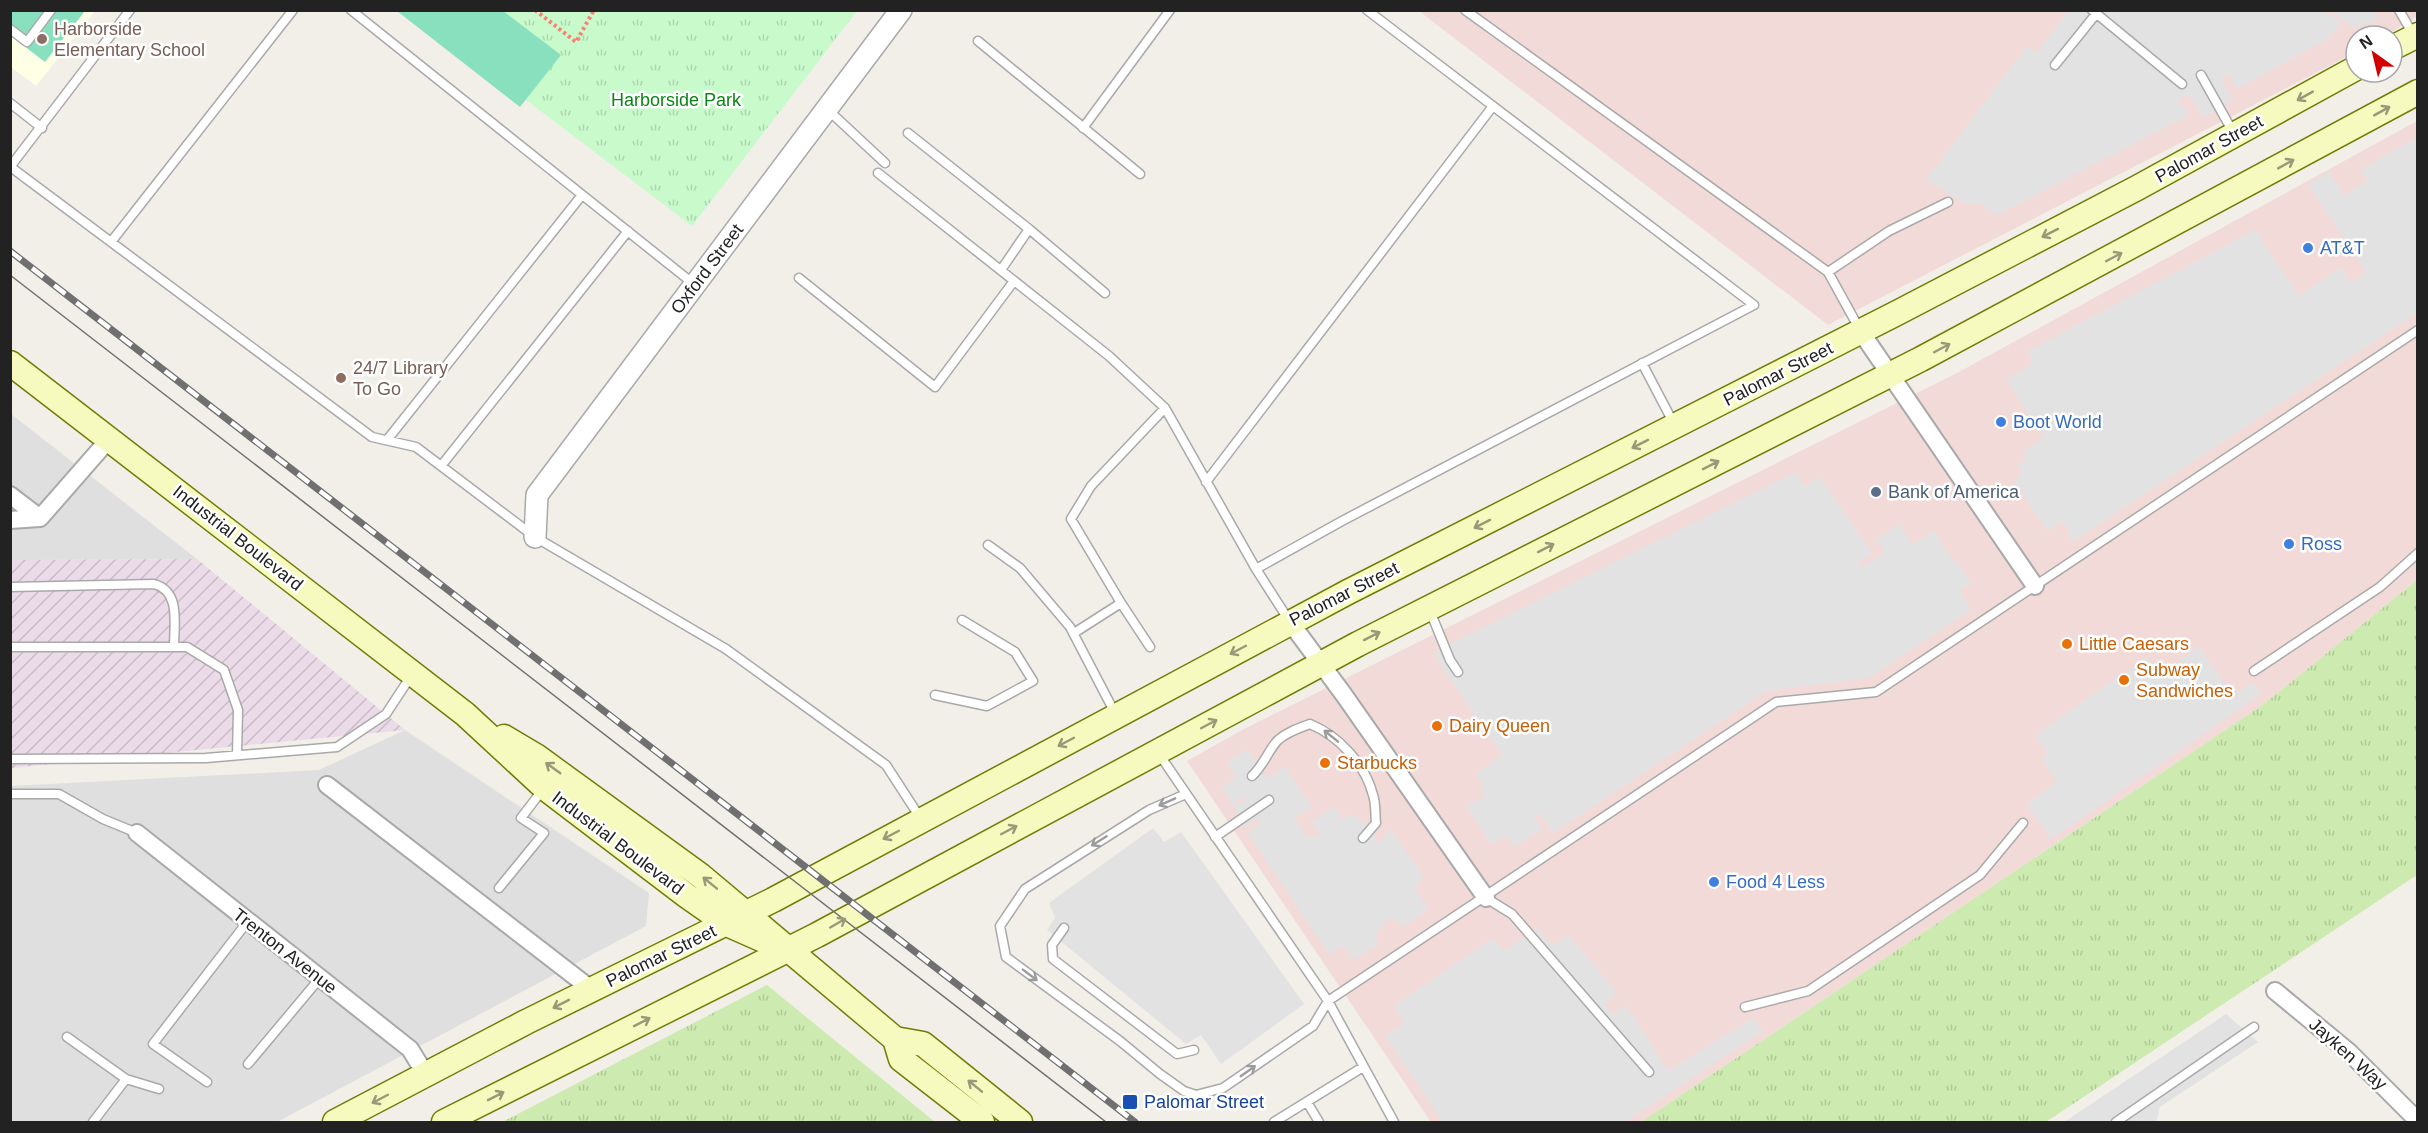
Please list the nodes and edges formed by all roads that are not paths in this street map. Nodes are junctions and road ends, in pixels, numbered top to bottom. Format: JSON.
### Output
{"nodes":[{"id":1,"x":51,"y":10,"type":"edge"},
{"id":2,"x":130,"y":10,"type":"edge"},
{"id":3,"x":293,"y":10,"type":"edge"},
{"id":4,"x":351,"y":10,"type":"edge"},
{"id":5,"x":901,"y":10,"type":"edge"},
{"id":6,"x":1170,"y":10,"type":"edge"},
{"id":7,"x":1367,"y":10,"type":"edge"},
{"id":8,"x":1465,"y":10,"type":"edge"},
{"id":9,"x":2399,"y":10,"type":"edge"},
{"id":10,"x":2094,"y":12,"type":"edge"},
{"id":11,"x":10,"y":29,"type":"edge"},
{"id":12,"x":2416,"y":35,"type":"edge"},
{"id":13,"x":978,"y":41,"type":"dead end"},
{"id":14,"x":2055,"y":65,"type":"dead end"},
{"id":15,"x":2201,"y":75,"type":"dead end"},
{"id":16,"x":2344,"y":75,"type":"edge"},
{"id":17,"x":2182,"y":84,"type":"dead end"},
{"id":18,"x":2418,"y":92,"type":"edge"},
{"id":19,"x":10,"y":103,"type":"edge"},
{"id":20,"x":1493,"y":106,"type":"junction"},
{"id":21,"x":827,"y":109,"type":"junction"},
{"id":22,"x":42,"y":128,"type":"junction"},
{"id":23,"x":1083,"y":128,"type":"junction"},
{"id":24,"x":908,"y":133,"type":"dead end"},
{"id":25,"x":2234,"y":135,"type":"junction"},
{"id":26,"x":885,"y":163,"type":"dead end"},
{"id":27,"x":11,"y":168,"type":"edge"},
{"id":28,"x":878,"y":173,"type":"dead end"},
{"id":29,"x":1140,"y":174,"type":"dead end"},
{"id":30,"x":582,"y":195,"type":"junction"},
{"id":31,"x":1948,"y":202,"type":"dead end"},
{"id":32,"x":1029,"y":228,"type":"junction"},
{"id":33,"x":628,"y":231,"type":"junction"},
{"id":34,"x":111,"y":242,"type":"junction"},
{"id":35,"x":1001,"y":270,"type":"junction"},
{"id":36,"x":1828,"y":272,"type":"junction"},
{"id":37,"x":799,"y":278,"type":"dead end"},
{"id":38,"x":1014,"y":281,"type":"junction"},
{"id":39,"x":695,"y":285,"type":"junction"},
{"id":40,"x":1105,"y":293,"type":"dead end"},
{"id":41,"x":2418,"y":330,"type":"edge"},
{"id":42,"x":1861,"y":332,"type":"junction"},
{"id":43,"x":10,"y":363,"type":"edge"},
{"id":44,"x":1642,"y":363,"type":"junction"},
{"id":45,"x":1890,"y":373,"type":"junction"},
{"id":46,"x":1165,"y":408,"type":"junction"},
{"id":47,"x":1675,"y":426,"type":"junction"},
{"id":48,"x":110,"y":438,"type":"junction"},
{"id":49,"x":387,"y":440,"type":"junction"},
{"id":50,"x":441,"y":466,"type":"junction"},
{"id":51,"x":1206,"y":482,"type":"junction"},
{"id":52,"x":10,"y":495,"type":"edge"},
{"id":53,"x":40,"y":518,"type":"junction"},
{"id":54,"x":10,"y":520,"type":"edge"},
{"id":55,"x":535,"y":537,"type":"junction"},
{"id":56,"x":988,"y":545,"type":"dead end"},
{"id":57,"x":2418,"y":554,"type":"edge"},
{"id":58,"x":1256,"y":569,"type":"junction"},
{"id":59,"x":2035,"y":586,"type":"junction"},
{"id":60,"x":10,"y":587,"type":"edge"},
{"id":61,"x":1121,"y":603,"type":"junction"},
{"id":62,"x":1429,"y":608,"type":"junction"},
{"id":63,"x":962,"y":620,"type":"dead end"},
{"id":64,"x":1290,"y":622,"type":"junction"},
{"id":65,"x":1074,"y":633,"type":"junction"},
{"id":66,"x":174,"y":646,"type":"junction"},
{"id":67,"x":10,"y":647,"type":"edge"},
{"id":68,"x":1150,"y":647,"type":"dead end"},
{"id":69,"x":1320,"y":664,"type":"junction"},
{"id":70,"x":2254,"y":671,"type":"dead end"},
{"id":71,"x":1458,"y":672,"type":"dead end"},
{"id":72,"x":412,"y":674,"type":"junction"},
{"id":73,"x":935,"y":695,"type":"dead end"},
{"id":74,"x":465,"y":714,"type":"junction"},
{"id":75,"x":1116,"y":715,"type":"junction"},
{"id":76,"x":1157,"y":751,"type":"junction"},
{"id":77,"x":237,"y":755,"type":"junction"},
{"id":78,"x":10,"y":759,"type":"edge"},
{"id":79,"x":1252,"y":776,"type":"dead end"},
{"id":80,"x":327,"y":785,"type":"dead end"},
{"id":81,"x":544,"y":788,"type":"junction"},
{"id":82,"x":10,"y":794,"type":"edge"},
{"id":83,"x":1186,"y":794,"type":"junction"},
{"id":84,"x":1269,"y":800,"type":"dead end"},
{"id":85,"x":921,"y":819,"type":"junction"},
{"id":86,"x":2023,"y":823,"type":"dead end"},
{"id":87,"x":137,"y":834,"type":"joint"},
{"id":88,"x":1215,"y":837,"type":"junction"},
{"id":89,"x":1363,"y":838,"type":"dead end"},
{"id":90,"x":500,"y":888,"type":"dead end"},
{"id":91,"x":1486,"y":898,"type":"junction"},
{"id":92,"x":737,"y":919,"type":"junction"},
{"id":93,"x":248,"y":921,"type":"junction"},
{"id":94,"x":1064,"y":928,"type":"dead end"},
{"id":95,"x":786,"y":950,"type":"junction"},
{"id":96,"x":320,"y":978,"type":"junction"},
{"id":97,"x":591,"y":989,"type":"junction"},
{"id":98,"x":2275,"y":991,"type":"dead end"},
{"id":99,"x":1328,"y":1001,"type":"junction"},
{"id":100,"x":1745,"y":1007,"type":"dead end"},
{"id":101,"x":2254,"y":1027,"type":"dead end"},
{"id":102,"x":67,"y":1037,"type":"dead end"},
{"id":103,"x":895,"y":1038,"type":"junction"},
{"id":104,"x":1194,"y":1050,"type":"dead end"},
{"id":105,"x":248,"y":1064,"type":"dead end"},
{"id":106,"x":1363,"y":1067,"type":"junction"},
{"id":107,"x":1648,"y":1072,"type":"dead end"},
{"id":108,"x":426,"y":1075,"type":"junction"},
{"id":109,"x":126,"y":1079,"type":"junction"},
{"id":110,"x":207,"y":1082,"type":"dead end"},
{"id":111,"x":159,"y":1089,"type":"dead end"},
{"id":112,"x":1307,"y":1102,"type":"junction"},
{"id":113,"x":2129,"y":1119,"type":"edge"},
{"id":114,"x":93,"y":1122,"type":"edge"},
{"id":115,"x":335,"y":1122,"type":"edge"},
{"id":116,"x":444,"y":1122,"type":"edge"},
{"id":117,"x":982,"y":1122,"type":"edge"},
{"id":118,"x":1020,"y":1122,"type":"edge"},
{"id":119,"x":1274,"y":1122,"type":"edge"},
{"id":120,"x":1319,"y":1122,"type":"edge"},
{"id":121,"x":1394,"y":1122,"type":"edge"},
{"id":122,"x":2116,"y":1122,"type":"edge"},
{"id":123,"x":2417,"y":1122,"type":"edge"}],
"edges":[{"from":1,"to":11,"type":"lane"},
{"from":2,"to":22,"type":"lane"},
{"from":3,"to":34,"type":"lane"},
{"from":4,"to":30,"type":"lane"},
{"from":5,"to":21,"type":"street","name":"Oxford Street"},
{"from":6,"to":23,"type":"lane"},
{"from":7,"to":20,"type":"lane"},
{"from":8,"to":36,"type":"lane"},
{"from":9,"to":12,"type":"lane"},
{"from":10,"to":14,"type":"lane"},
{"from":10,"to":17,"type":"lane"},
{"from":13,"to":23,"type":"lane"},
{"from":15,"to":25,"type":"lane"},
{"from":16,"to":25,"type":"main road","name":"Palomar Street","one_way":true},
{"from":45,"to":18,"type":"main road","one_way":true},
{"from":19,"to":22,"type":"lane"},
{"from":20,"to":44,"type":"lane"},
{"from":20,"to":51,"type":"lane"},
{"from":21,"to":26,"type":"lane"},
{"from":21,"to":39,"type":"street","name":"Oxford Street"},
{"from":22,"to":27,"type":"lane"},
{"from":23,"to":29,"type":"lane"},
{"from":24,"to":32,"type":"lane"},
{"from":25,"to":42,"type":"main road","name":"Palomar Street","one_way":true},
{"from":27,"to":34,"type":"lane"},
{"from":28,"to":35,"type":"lane"},
{"from":30,"to":33,"type":"lane"},
{"from":30,"to":49,"type":"lane"},
{"from":31,"to":36,"type":"lane"},
{"from":32,"to":35,"type":"lane"},
{"from":32,"to":40,"type":"lane"},
{"from":33,"to":39,"type":"lane"},
{"from":33,"to":50,"type":"lane"},
{"from":34,"to":49,"type":"lane"},
{"from":35,"to":38,"type":"lane"},
{"from":36,"to":42,"type":"lane"},
{"from":37,"to":38,"type":"lane"},
{"from":38,"to":46,"type":"lane"},
{"from":39,"to":55,"type":"street","name":"Oxford Street"},
{"from":41,"to":59,"type":"lane"},
{"from":42,"to":45,"type":"street"},
{"from":42,"to":47,"type":"main road","name":"Palomar Street"},
{"from":43,"to":48,"type":"main road","name":"Industrial Boulevard"},
{"from":44,"to":47,"type":"lane"},
{"from":44,"to":58,"type":"lane"},
{"from":45,"to":59,"type":"street"},
{"from":62,"to":45,"type":"main road","one_way":true},
{"from":46,"to":51,"type":"lane"},
{"from":46,"to":61,"type":"lane"},
{"from":47,"to":64,"type":"main road","name":"Palomar Street","one_way":true},
{"from":48,"to":53,"type":"street"},
{"from":48,"to":72,"type":"main road","name":"Industrial Boulevard"},
{"from":49,"to":50,"type":"lane"},
{"from":50,"to":55,"type":"lane"},
{"from":51,"to":58,"type":"lane"},
{"from":52,"to":53,"type":"street"},
{"from":53,"to":54,"type":"street"},
{"from":55,"to":85,"type":"lane"},
{"from":56,"to":65,"type":"lane"},
{"from":57,"to":70,"type":"lane"},
{"from":58,"to":64,"type":"lane"},
{"from":59,"to":91,"type":"lane"},
{"from":60,"to":66,"type":"lane"},
{"from":61,"to":65,"type":"lane"},
{"from":61,"to":68,"type":"lane"},
{"from":69,"to":62,"type":"main road","one_way":true},
{"from":62,"to":71,"type":"lane"},
{"from":63,"to":73,"type":"lane"},
{"from":64,"to":69,"type":"street"},
{"from":64,"to":75,"type":"main road","name":"Palomar Street","one_way":true},
{"from":65,"to":75,"type":"lane"},
{"from":66,"to":67,"type":"lane"},
{"from":66,"to":77,"type":"lane"},
{"from":76,"to":69,"type":"main road","one_way":true},
{"from":69,"to":91,"type":"street"},
{"from":72,"to":74,"type":"main road","name":"Industrial Boulevard"},
{"from":72,"to":77,"type":"lane"},
{"from":74,"to":81,"type":"main road","name":"Industrial Boulevard"},
{"from":92,"to":74,"type":"main road","name":"Industrial Boulevard","one_way":true},
{"from":75,"to":85,"type":"main road","name":"Palomar Street","one_way":true},
{"from":76,"to":83,"type":"lane"},
{"from":95,"to":76,"type":"main road","one_way":true},
{"from":77,"to":78,"type":"lane"},
{"from":89,"to":79,"type":"lane","one_way":true},
{"from":80,"to":97,"type":"street"},
{"from":81,"to":90,"type":"lane"},
{"from":81,"to":92,"type":"main road","name":"Industrial Boulevard"},
{"from":82,"to":87,"type":"lane"},
{"from":83,"to":88,"type":"lane"},
{"from":83,"to":99,"type":"lane","one_way":true},
{"from":84,"to":88,"type":"lane"},
{"from":85,"to":92,"type":"main road","name":"Palomar Street","one_way":true},
{"from":86,"to":100,"type":"lane"},
{"from":87,"to":93,"type":"street","name":"Trenton Avenue"},
{"from":88,"to":99,"type":"lane"},
{"from":91,"to":99,"type":"lane"},
{"from":91,"to":107,"type":"lane"},
{"from":92,"to":95,"type":"main road","name":"Industrial Boulevard"},
{"from":92,"to":97,"type":"main road","name":"Palomar Street"},
{"from":93,"to":96,"type":"street","name":"Trenton Avenue"},
{"from":93,"to":110,"type":"lane"},
{"from":94,"to":104,"type":"lane"},
{"from":95,"to":103,"type":"main road","name":"Industrial Boulevard"},
{"from":116,"to":95,"type":"main road","one_way":true},
{"from":96,"to":105,"type":"lane"},
{"from":96,"to":108,"type":"street","name":"Trenton Avenue"},
{"from":97,"to":108,"type":"main road","name":"Palomar Street","one_way":true},
{"from":98,"to":123,"type":"street","name":"Jayken Way"},
{"from":99,"to":106,"type":"lane"},
{"from":101,"to":113,"type":"lane"},
{"from":102,"to":109,"type":"lane"},
{"from":103,"to":117,"type":"main road","name":"Industrial Boulevard"},
{"from":118,"to":103,"type":"main road","name":"Industrial Boulevard","one_way":true},
{"from":106,"to":112,"type":"lane"},
{"from":106,"to":121,"type":"lane"},
{"from":108,"to":115,"type":"main road","name":"Palomar Street","one_way":true},
{"from":109,"to":111,"type":"lane"},
{"from":109,"to":114,"type":"lane"},
{"from":112,"to":119,"type":"lane"},
{"from":112,"to":120,"type":"lane"},
{"from":113,"to":122,"type":"lane"}]}
